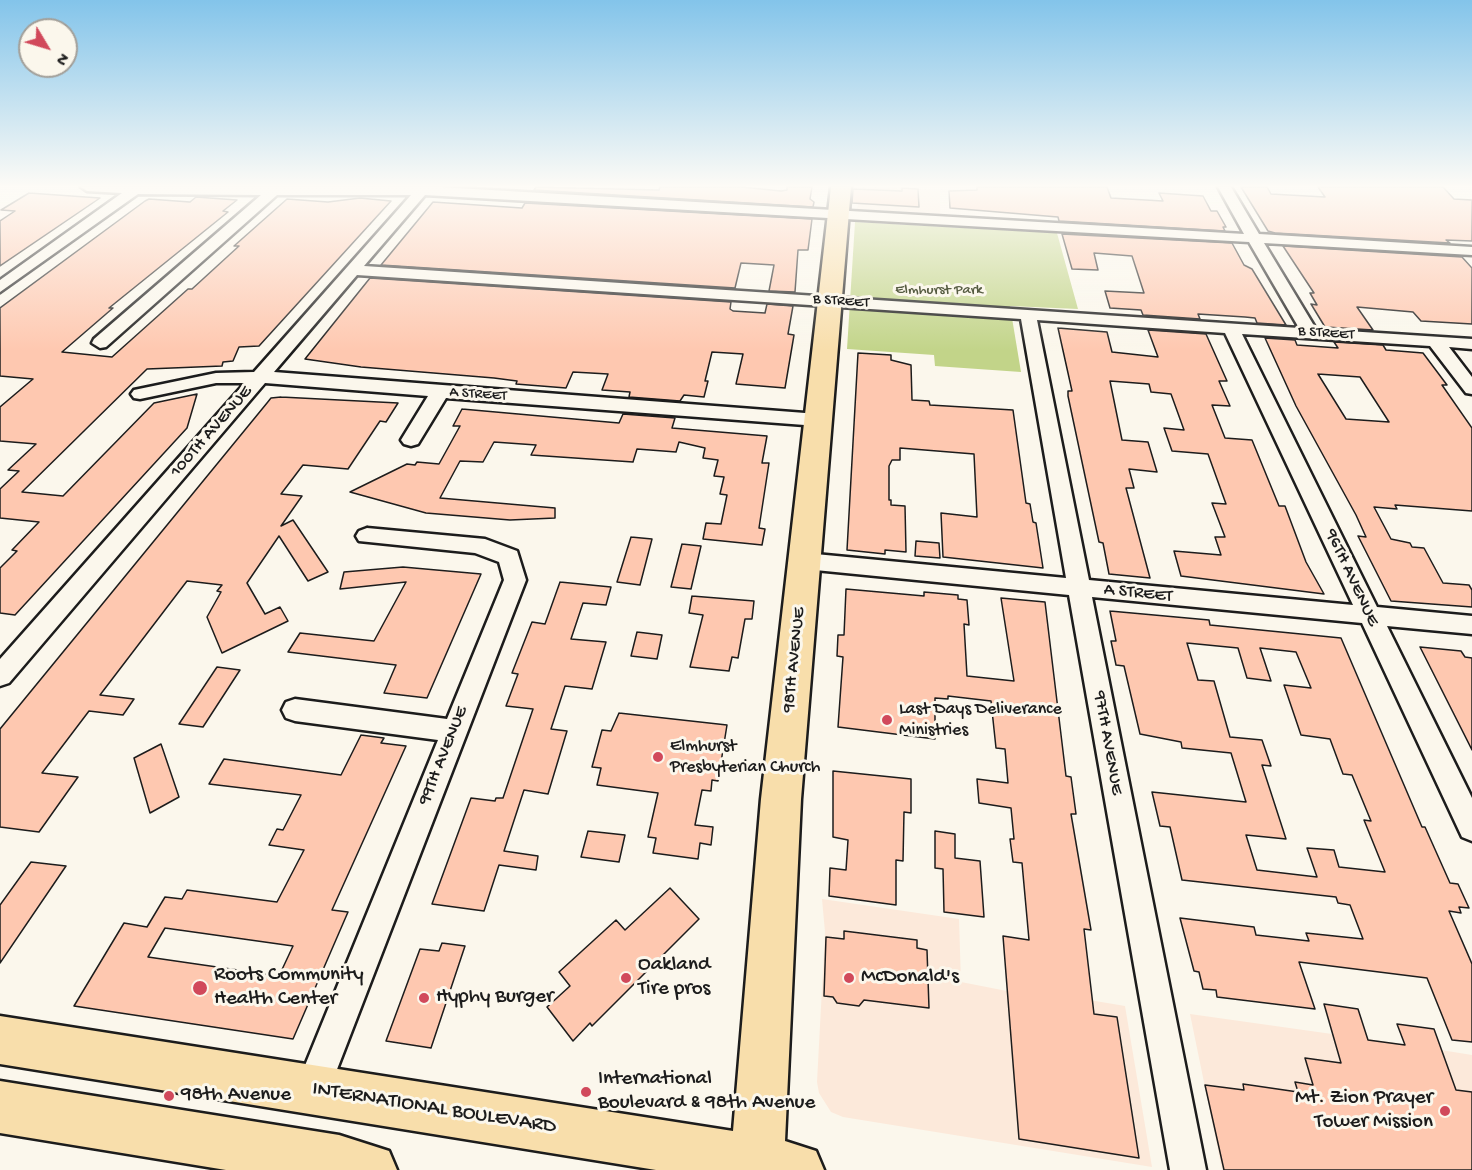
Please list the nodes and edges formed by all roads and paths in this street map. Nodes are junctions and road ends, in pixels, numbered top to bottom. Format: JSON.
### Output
{"nodes":[{"id":1,"x":64,"y":242,"type":"edge"},
{"id":2,"x":216,"y":242,"type":"edge"},
{"id":3,"x":378,"y":242,"type":"edge"},
{"id":4,"x":836,"y":242,"type":"edge"},
{"id":5,"x":1256,"y":242,"type":"edge"},
{"id":6,"x":1314,"y":242,"type":"edge"},
{"id":7,"x":1472,"y":251,"type":"edge"},
{"id":8,"x":354,"y":270,"type":"junction"},
{"id":9,"x":0,"y":287,"type":"edge"},
{"id":10,"x":830,"y":301,"type":"junction"},
{"id":11,"x":1028,"y":315,"type":"junction"},
{"id":12,"x":1231,"y":328,"type":"junction"},
{"id":13,"x":1310,"y":333,"type":"junction"},
{"id":14,"x":1435,"y":341,"type":"junction"},
{"id":15,"x":100,"y":343,"type":"dead end"},
{"id":16,"x":1472,"y":344,"type":"edge"},
{"id":17,"x":260,"y":377,"type":"junction"},
{"id":18,"x":1472,"y":389,"type":"edge"},
{"id":19,"x":440,"y":392,"type":"junction"},
{"id":20,"x":140,"y":394,"type":"dead end"},
{"id":21,"x":818,"y":420,"type":"junction"},
{"id":22,"x":411,"y":440,"type":"dead end"},
{"id":23,"x":367,"y":536,"type":"dead end"},
{"id":24,"x":805,"y":561,"type":"junction"},
{"id":25,"x":1079,"y":588,"type":"junction"},
{"id":26,"x":1369,"y":616,"type":"junction"},
{"id":27,"x":1472,"y":625,"type":"edge"},
{"id":28,"x":0,"y":676,"type":"edge"},
{"id":29,"x":295,"y":710,"type":"dead end"},
{"id":30,"x":453,"y":731,"type":"junction"},
{"id":31,"x":1472,"y":828,"type":"edge"},
{"id":32,"x":0,"y":1040,"type":"edge"},
{"id":33,"x":312,"y":1090,"type":"junction"},
{"id":34,"x":0,"y":1107,"type":"edge"},
{"id":35,"x":771,"y":1167,"type":"edge"},
{"id":36,"x":370,"y":1170,"type":"edge"},
{"id":37,"x":1188,"y":1170,"type":"edge"}],
"edges":[{"from":1,"to":9,"type":"street"},
{"from":2,"to":15,"type":"street"},
{"from":3,"to":8,"type":"street","name":"100TH AVENUE"},
{"from":4,"to":10,"type":"main road","name":"98TH AVENUE"},
{"from":5,"to":13,"type":"street"},
{"from":6,"to":7,"type":"street"},
{"from":8,"to":10,"type":"street","name":"B STREET"},
{"from":8,"to":17,"type":"street","name":"100TH AVENUE"},
{"from":10,"to":11,"type":"street","name":"B STREET"},
{"from":10,"to":21,"type":"main road","name":"98TH AVENUE"},
{"from":11,"to":12,"type":"street","name":"B STREET"},
{"from":11,"to":25,"type":"street","name":"97TH AVENUE"},
{"from":12,"to":13,"type":"street","name":"B STREET"},
{"from":12,"to":26,"type":"street","name":"96TH AVENUE"},
{"from":13,"to":14,"type":"street","name":"B STREET"},
{"from":14,"to":16,"type":"street","name":"B STREET"},
{"from":14,"to":18,"type":"street"},
{"from":17,"to":19,"type":"street","name":"A STREET"},
{"from":17,"to":20,"type":"street","name":"A STREET"},
{"from":17,"to":28,"type":"street","name":"100TH AVENUE"},
{"from":19,"to":21,"type":"street","name":"A STREET"},
{"from":19,"to":22,"type":"street"},
{"from":21,"to":24,"type":"main road","name":"98TH AVENUE"},
{"from":23,"to":30,"type":"street","name":"99TH AVENUE"},
{"from":24,"to":25,"type":"street","name":"A STREET"},
{"from":24,"to":35,"type":"main road","name":"98TH AVENUE"},
{"from":25,"to":26,"type":"street","name":"A STREET"},
{"from":25,"to":37,"type":"street","name":"97TH AVENUE"},
{"from":26,"to":27,"type":"street","name":"A STREET"},
{"from":26,"to":31,"type":"street","name":"96TH AVENUE"},
{"from":29,"to":30,"type":"street"},
{"from":30,"to":33,"type":"street","name":"99TH AVENUE"},
{"from":32,"to":33,"type":"main road","name":"INTERNATIONAL BOULEVARD"},
{"from":33,"to":35,"type":"main road","name":"INTERNATIONAL BOULEVARD"},
{"from":34,"to":36,"type":"main road"}]}
